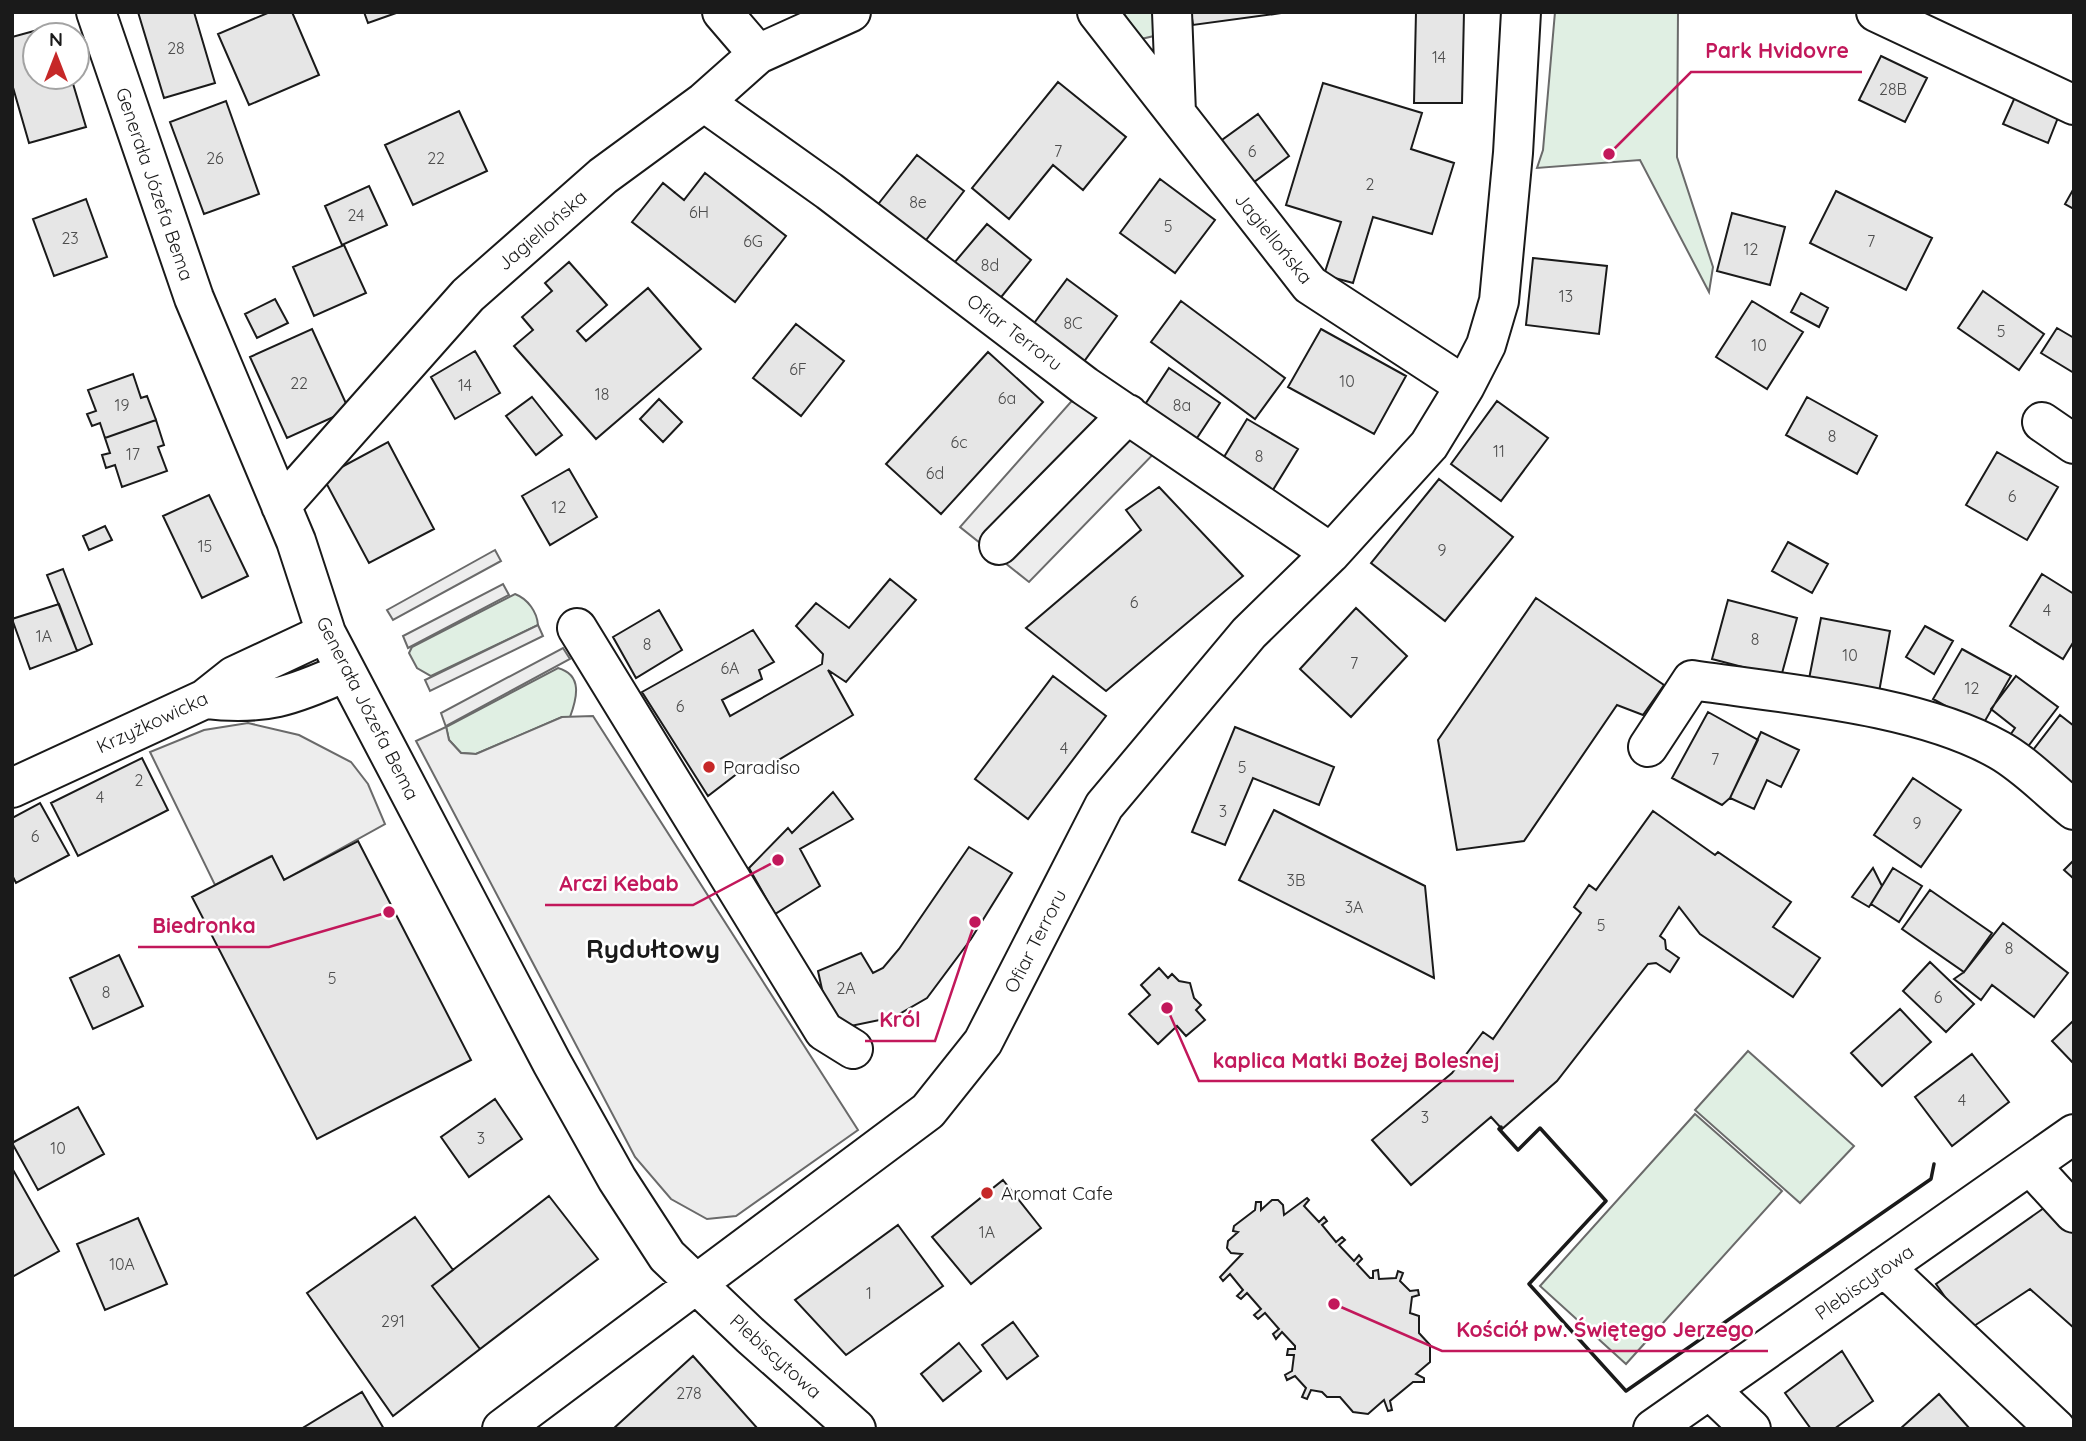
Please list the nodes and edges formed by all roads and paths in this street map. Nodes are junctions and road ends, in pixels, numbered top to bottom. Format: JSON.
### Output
{"nodes":[{"id":1,"x":96,"y":12,"type":"edge"},
{"id":2,"x":722,"y":12,"type":"edge"},
{"id":3,"x":851,"y":12,"type":"edge"},
{"id":4,"x":1097,"y":12,"type":"edge"},
{"id":5,"x":1172,"y":12,"type":"edge"},
{"id":6,"x":1521,"y":12,"type":"edge"},
{"id":7,"x":1876,"y":12,"type":"edge"},
{"id":8,"x":758,"y":54,"type":"junction"},
{"id":9,"x":704,"y":102,"type":"junction"},
{"id":10,"x":2074,"y":105,"type":"edge"},
{"id":11,"x":1175,"y":113,"type":"junction"},
{"id":12,"x":1465,"y":386,"type":"junction"},
{"id":13,"x":1128,"y":414,"type":"junction"},
{"id":14,"x":2042,"y":422,"type":"dead end"},
{"id":15,"x":2074,"y":444,"type":"edge"},
{"id":16,"x":281,"y":506,"type":"junction"},
{"id":17,"x":999,"y":545,"type":"dead end"},
{"id":18,"x":1331,"y":553,"type":"junction"},
{"id":19,"x":577,"y":628,"type":"dead end"},
{"id":20,"x":326,"y":633,"type":"junction"},
{"id":21,"x":345,"y":672,"type":"junction"},
{"id":22,"x":205,"y":699,"type":"junction"},
{"id":23,"x":1648,"y":747,"type":"dead end"},
{"id":24,"x":12,"y":788,"type":"edge"},
{"id":25,"x":2074,"y":810,"type":"edge"},
{"id":26,"x":853,"y":1049,"type":"dead end"},
{"id":27,"x":2074,"y":1134,"type":"edge"},
{"id":28,"x":2029,"y":1165,"type":"junction"},
{"id":29,"x":2074,"y":1213,"type":"edge"},
{"id":30,"x":1884,"y":1267,"type":"junction"},
{"id":31,"x":695,"y":1284,"type":"junction"},
{"id":32,"x":1710,"y":1390,"type":"junction"},
{"id":33,"x":502,"y":1429,"type":"edge"},
{"id":34,"x":856,"y":1429,"type":"edge"},
{"id":35,"x":1653,"y":1429,"type":"edge"},
{"id":36,"x":1751,"y":1429,"type":"edge"},
{"id":37,"x":2056,"y":1429,"type":"edge"}],
"edges":[{"from":1,"to":16,"type":"street","name":"Generała Józefa Bema"},
{"from":2,"to":8,"type":"street"},
{"from":3,"to":8,"type":"street","name":"Jagiellońska"},
{"from":4,"to":11,"type":"street","name":"Jagiellońska"},
{"from":5,"to":11,"type":"street"},
{"from":6,"to":12,"type":"street","name":"Ofiar Terroru"},
{"from":7,"to":10,"type":"street"},
{"from":8,"to":9,"type":"street","name":"Jagiellońska"},
{"from":9,"to":13,"type":"street","name":"Ofiar Terroru"},
{"from":9,"to":16,"type":"street","name":"Jagiellońska"},
{"from":11,"to":12,"type":"street","name":"Jagiellońska"},
{"from":12,"to":18,"type":"street","name":"Ofiar Terroru"},
{"from":13,"to":17,"type":"street"},
{"from":13,"to":18,"type":"street","name":"Ofiar Terroru"},
{"from":14,"to":15,"type":"street"},
{"from":16,"to":20,"type":"street","name":"Generała Józefa Bema"},
{"from":18,"to":31,"type":"street","name":"Ofiar Terroru"},
{"from":19,"to":26,"type":"street"},
{"from":20,"to":21,"type":"street","name":"Generała Józefa Bema"},
{"from":20,"to":22,"type":"street","name":"Krzyżkowicka"},
{"from":21,"to":22,"type":"street"},
{"from":21,"to":31,"type":"street","name":"Generała Józefa Bema"},
{"from":22,"to":24,"type":"street","name":"Krzyżkowicka"},
{"from":23,"to":25,"type":"street"},
{"from":27,"to":28,"type":"street","name":"Plebiscytowa"},
{"from":28,"to":29,"type":"street"},
{"from":28,"to":30,"type":"street","name":"Plebiscytowa"},
{"from":30,"to":32,"type":"street","name":"Plebiscytowa"},
{"from":30,"to":37,"type":"street"},
{"from":31,"to":33,"type":"street","name":"Ofiar Terroru"},
{"from":31,"to":34,"type":"street","name":"Plebiscytowa"},
{"from":32,"to":35,"type":"street","name":"Plebiscytowa"},
{"from":32,"to":36,"type":"street"}]}
